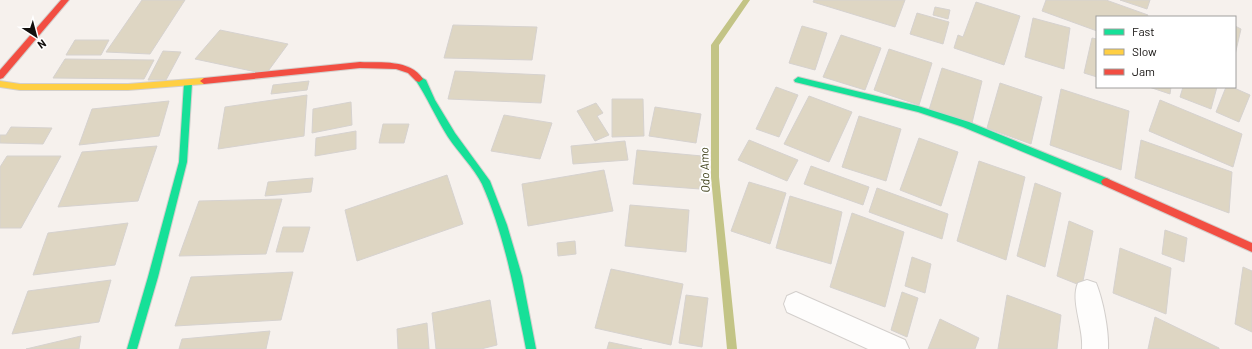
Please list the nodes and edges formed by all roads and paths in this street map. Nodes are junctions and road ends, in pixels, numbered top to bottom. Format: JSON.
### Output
{"nodes":[{"id":1,"x":65,"y":0,"type":"edge"},
{"id":2,"x":0,"y":76,"type":"edge"},
{"id":3,"x":798,"y":80,"type":"dead end"},
{"id":4,"x":188,"y":83,"type":"junction"},
{"id":5,"x":0,"y":84,"type":"edge"},
{"id":6,"x":1252,"y":248,"type":"edge"},
{"id":7,"x":1087,"y":291,"type":"dead end"},
{"id":8,"x":796,"y":304,"type":"dead end"},
{"id":9,"x":132,"y":349,"type":"edge"},
{"id":10,"x":531,"y":349,"type":"edge"},
{"id":11,"x":896,"y":349,"type":"edge"},
{"id":12,"x":1095,"y":349,"type":"edge"}],
"edges":[{"from":1,"to":2,"type":"street"},
{"from":3,"to":6,"type":"street"},
{"from":4,"to":5,"type":"street"},
{"from":4,"to":9,"type":"street"},
{"from":4,"to":10,"type":"street"},
{"from":7,"to":12,"type":"street"},
{"from":8,"to":11,"type":"street"}]}
